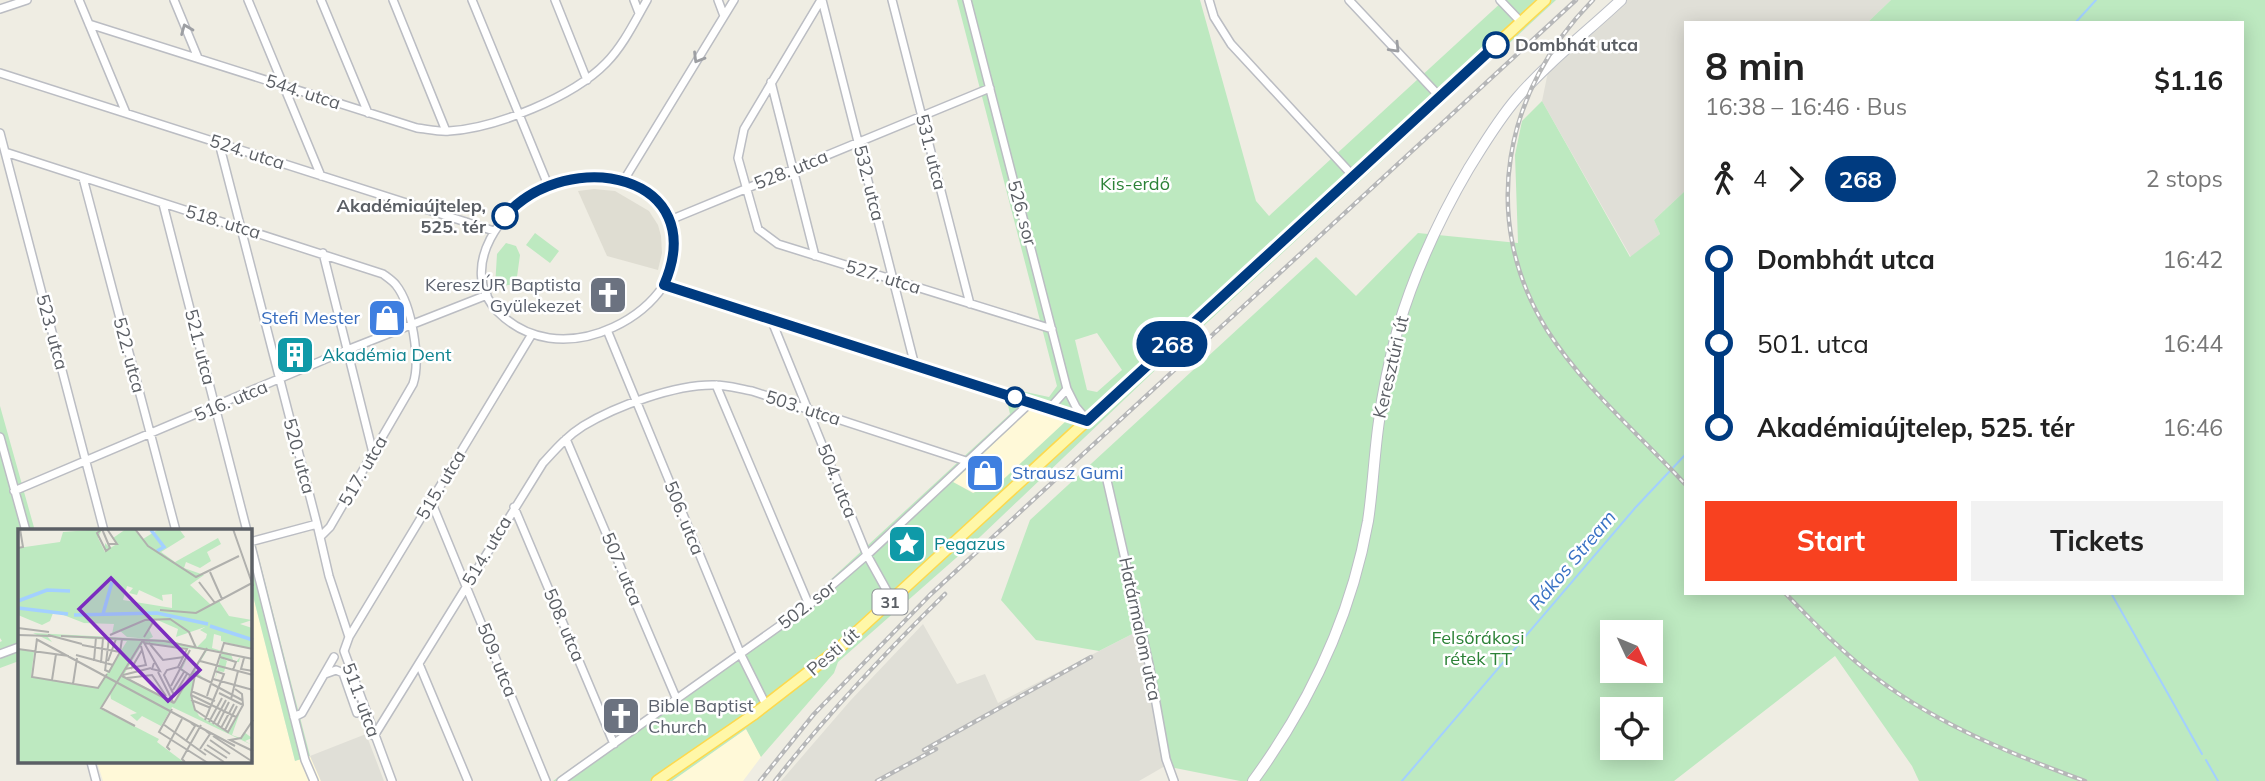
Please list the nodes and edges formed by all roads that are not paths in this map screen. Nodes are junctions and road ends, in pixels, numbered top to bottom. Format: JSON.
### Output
{"nodes":[{"id":1,"x":27,"y":0,"type":"edge"},
{"id":2,"x":79,"y":0,"type":"edge"},
{"id":3,"x":174,"y":0,"type":"edge"},
{"id":4,"x":248,"y":0,"type":"edge"},
{"id":5,"x":321,"y":0,"type":"edge"},
{"id":6,"x":393,"y":0,"type":"edge"},
{"id":7,"x":472,"y":0,"type":"edge"},
{"id":8,"x":555,"y":0,"type":"edge"},
{"id":9,"x":634,"y":0,"type":"edge"},
{"id":10,"x":647,"y":0,"type":"edge"},
{"id":11,"x":718,"y":0,"type":"edge"},
{"id":12,"x":734,"y":0,"type":"edge"},
{"id":13,"x":821,"y":0,"type":"edge"},
{"id":14,"x":892,"y":0,"type":"edge"},
{"id":15,"x":967,"y":0,"type":"edge"},
{"id":16,"x":1209,"y":0,"type":"edge"},
{"id":17,"x":1349,"y":0,"type":"edge"},
{"id":18,"x":1500,"y":0,"type":"edge"},
{"id":19,"x":1545,"y":0,"type":"edge"},
{"id":20,"x":1621,"y":0,"type":"edge"},
{"id":21,"x":0,"y":9,"type":"edge"},
{"id":22,"x":639,"y":13,"type":"junction"},
{"id":23,"x":724,"y":16,"type":"junction"},
{"id":24,"x":1521,"y":22,"type":"junction"},
{"id":25,"x":89,"y":24,"type":"junction"},
{"id":26,"x":198,"y":58,"type":"junction"},
{"id":27,"x":0,"y":73,"type":"edge"},
{"id":28,"x":587,"y":79,"type":"junction"},
{"id":29,"x":771,"y":82,"type":"junction"},
{"id":30,"x":282,"y":86,"type":"junction"},
{"id":31,"x":990,"y":88,"type":"junction"},
{"id":32,"x":1440,"y":97,"type":"junction"},
{"id":33,"x":126,"y":113,"type":"junction"},
{"id":34,"x":368,"y":113,"type":"junction"},
{"id":35,"x":519,"y":113,"type":"junction"},
{"id":36,"x":922,"y":115,"type":"junction"},
{"id":37,"x":446,"y":131,"type":"junction"},
{"id":38,"x":0,"y":132,"type":"edge"},
{"id":39,"x":858,"y":142,"type":"junction"},
{"id":40,"x":219,"y":143,"type":"junction"},
{"id":41,"x":5,"y":152,"type":"junction"},
{"id":42,"x":794,"y":168,"type":"junction"},
{"id":43,"x":321,"y":176,"type":"junction"},
{"id":44,"x":1354,"y":177,"type":"junction"},
{"id":45,"x":83,"y":178,"type":"junction"},
{"id":46,"x":624,"y":180,"type":"junction"},
{"id":47,"x":548,"y":185,"type":"junction"},
{"id":48,"x":746,"y":188,"type":"junction"},
{"id":49,"x":163,"y":204,"type":"junction"},
{"id":50,"x":670,"y":220,"type":"junction"},
{"id":51,"x":240,"y":228,"type":"junction"},
{"id":52,"x":494,"y":231,"type":"junction"},
{"id":53,"x":323,"y":253,"type":"junction"},
{"id":54,"x":816,"y":256,"type":"junction"},
{"id":55,"x":893,"y":280,"type":"junction"},
{"id":56,"x":664,"y":285,"type":"junction"},
{"id":57,"x":486,"y":295,"type":"junction"},
{"id":58,"x":970,"y":304,"type":"junction"},
{"id":59,"x":771,"y":319,"type":"junction"},
{"id":60,"x":411,"y":325,"type":"junction"},
{"id":61,"x":1052,"y":329,"type":"junction"},
{"id":62,"x":607,"y":330,"type":"junction"},
{"id":63,"x":532,"y":334,"type":"junction"},
{"id":64,"x":347,"y":350,"type":"junction"},
{"id":65,"x":915,"y":366,"type":"junction"},
{"id":66,"x":279,"y":380,"type":"junction"},
{"id":67,"x":716,"y":385,"type":"junction"},
{"id":68,"x":1067,"y":389,"type":"junction"},
{"id":69,"x":636,"y":402,"type":"junction"},
{"id":70,"x":1031,"y":402,"type":"junction"},
{"id":71,"x":215,"y":408,"type":"junction"},
{"id":72,"x":1049,"y":408,"type":"junction"},
{"id":73,"x":808,"y":410,"type":"junction"},
{"id":74,"x":1087,"y":421,"type":"junction"},
{"id":75,"x":150,"y":435,"type":"junction"},
{"id":76,"x":0,"y":437,"type":"edge"},
{"id":77,"x":566,"y":439,"type":"junction"},
{"id":78,"x":373,"y":453,"type":"junction"},
{"id":79,"x":86,"y":461,"type":"junction"},
{"id":80,"x":966,"y":461,"type":"junction"},
{"id":81,"x":1106,"y":476,"type":"dead end"},
{"id":82,"x":14,"y":491,"type":"junction"},
{"id":83,"x":431,"y":502,"type":"junction"},
{"id":84,"x":514,"y":506,"type":"junction"},
{"id":85,"x":317,"y":524,"type":"junction"},
{"id":86,"x":25,"y":529,"type":"edge"},
{"id":87,"x":103,"y":529,"type":"edge"},
{"id":88,"x":175,"y":529,"type":"edge"},
{"id":89,"x":246,"y":529,"type":"edge"},
{"id":90,"x":320,"y":537,"type":"junction"},
{"id":91,"x":252,"y":541,"type":"edge"},
{"id":92,"x":252,"y":550,"type":"edge"},
{"id":93,"x":867,"y":555,"type":"junction"},
{"id":94,"x":466,"y":586,"type":"junction"},
{"id":95,"x":892,"y":600,"type":"junction"},
{"id":96,"x":809,"y":605,"type":"junction"},
{"id":97,"x":349,"y":636,"type":"junction"},
{"id":98,"x":741,"y":655,"type":"junction"},
{"id":99,"x":334,"y":657,"type":"dead end"},
{"id":100,"x":419,"y":664,"type":"junction"},
{"id":101,"x":325,"y":674,"type":"junction"},
{"id":102,"x":677,"y":700,"type":"junction"},
{"id":103,"x":766,"y":705,"type":"junction"},
{"id":104,"x":357,"y":713,"type":"dead end"},
{"id":105,"x":294,"y":717,"type":"junction"},
{"id":106,"x":374,"y":736,"type":"junction"},
{"id":107,"x":614,"y":744,"type":"junction"},
{"id":108,"x":92,"y":764,"type":"edge"},
{"id":109,"x":96,"y":781,"type":"edge"},
{"id":110,"x":314,"y":781,"type":"edge"},
{"id":111,"x":392,"y":781,"type":"edge"},
{"id":112,"x":468,"y":781,"type":"edge"},
{"id":113,"x":546,"y":781,"type":"edge"},
{"id":114,"x":561,"y":781,"type":"edge"},
{"id":115,"x":657,"y":781,"type":"edge"},
{"id":116,"x":1174,"y":781,"type":"edge"},
{"id":117,"x":1253,"y":781,"type":"edge"}],
"edges":[{"from":1,"to":21,"type":"street"},
{"from":2,"to":25,"type":"street"},
{"from":26,"to":3,"type":"street","one_way":true},
{"from":4,"to":30,"type":"street"},
{"from":5,"to":34,"type":"street"},
{"from":6,"to":37,"type":"street"},
{"from":7,"to":35,"type":"street"},
{"from":8,"to":28,"type":"street"},
{"from":9,"to":22,"type":"street"},
{"from":10,"to":22,"type":"street","name":"544. utca"},
{"from":11,"to":23,"type":"street"},
{"from":12,"to":23,"type":"street"},
{"from":13,"to":29,"type":"street","name":"527. utca"},
{"from":13,"to":39,"type":"street","name":"532. utca"},
{"from":14,"to":36,"type":"street","name":"531. utca"},
{"from":15,"to":31,"type":"street","name":"526. sor"},
{"from":16,"to":44,"type":"street"},
{"from":17,"to":32,"type":"street","one_way":true},
{"from":18,"to":24,"type":"street"},
{"from":19,"to":24,"type":"main road","number":"31"},
{"from":20,"to":117,"type":"main road","name":"Keresztúri út"},
{"from":22,"to":28,"type":"street","name":"544. utca"},
{"from":23,"to":46,"type":"street","one_way":true},
{"from":24,"to":32,"type":"main road","number":"31"},
{"from":25,"to":26,"type":"street","name":"544. utca"},
{"from":25,"to":33,"type":"street"},
{"from":26,"to":30,"type":"street","name":"544. utca"},
{"from":27,"to":33,"type":"street","name":"524. utca"},
{"from":28,"to":35,"type":"street","name":"544. utca"},
{"from":29,"to":42,"type":"street"},
{"from":29,"to":48,"type":"street","name":"527. utca"},
{"from":30,"to":34,"type":"street","name":"544. utca"},
{"from":30,"to":43,"type":"street"},
{"from":31,"to":36,"type":"street","name":"528. utca"},
{"from":31,"to":61,"type":"street","name":"526. sor"},
{"from":32,"to":44,"type":"main road","number":"31"},
{"from":33,"to":40,"type":"street","name":"524. utca"},
{"from":34,"to":37,"type":"street","name":"544. utca"},
{"from":35,"to":37,"type":"street","name":"544. utca"},
{"from":35,"to":47,"type":"street"},
{"from":36,"to":39,"type":"street","name":"528. utca"},
{"from":36,"to":58,"type":"street","name":"531. utca"},
{"from":38,"to":41,"type":"street","name":"523. utca"},
{"from":39,"to":42,"type":"street","name":"528. utca"},
{"from":39,"to":55,"type":"street","name":"532. utca"},
{"from":40,"to":43,"type":"street","name":"524. utca"},
{"from":40,"to":51,"type":"street","name":"520. utca"},
{"from":41,"to":45,"type":"street","name":"518. utca"},
{"from":41,"to":79,"type":"street","name":"523. utca"},
{"from":42,"to":48,"type":"street","name":"528. utca"},
{"from":42,"to":54,"type":"street"},
{"from":43,"to":52,"type":"street","name":"524. utca"},
{"from":44,"to":74,"type":"main road","number":"31"},
{"from":45,"to":49,"type":"street","name":"518. utca"},
{"from":45,"to":75,"type":"street","name":"522. utca"},
{"from":46,"to":47,"type":"street"},
{"from":46,"to":50,"type":"street"},
{"from":47,"to":52,"type":"street"},
{"from":48,"to":50,"type":"street","name":"528. utca"},
{"from":48,"to":54,"type":"street","name":"527. utca"},
{"from":49,"to":51,"type":"street","name":"518. utca"},
{"from":49,"to":71,"type":"street","name":"521. utca"},
{"from":50,"to":56,"type":"street"},
{"from":51,"to":53,"type":"street","name":"518. utca"},
{"from":51,"to":66,"type":"street","name":"520. utca"},
{"from":52,"to":57,"type":"street"},
{"from":53,"to":60,"type":"street","name":"518. utca"},
{"from":53,"to":64,"type":"street"},
{"from":54,"to":55,"type":"street","name":"527. utca"},
{"from":55,"to":58,"type":"street","name":"527. utca"},
{"from":55,"to":65,"type":"street","name":"532. utca"},
{"from":56,"to":59,"type":"street"},
{"from":56,"to":62,"type":"street"},
{"from":57,"to":60,"type":"street","name":"516. utca"},
{"from":57,"to":63,"type":"street"},
{"from":58,"to":61,"type":"street","name":"527. utca"},
{"from":59,"to":65,"type":"street"},
{"from":59,"to":73,"type":"street","name":"504. utca"},
{"from":60,"to":64,"type":"street","name":"516. utca"},
{"from":60,"to":78,"type":"street","name":"517. utca"},
{"from":61,"to":68,"type":"street","name":"526. sor"},
{"from":62,"to":63,"type":"street"},
{"from":62,"to":69,"type":"street","name":"506. utca"},
{"from":63,"to":83,"type":"street","name":"515. utca"},
{"from":64,"to":66,"type":"street","name":"516. utca"},
{"from":64,"to":78,"type":"street"},
{"from":65,"to":70,"type":"street"},
{"from":66,"to":71,"type":"street","name":"516. utca"},
{"from":66,"to":85,"type":"street","name":"520. utca"},
{"from":67,"to":69,"type":"street","name":"503. utca"},
{"from":67,"to":73,"type":"street","name":"503. utca"},
{"from":67,"to":96,"type":"street"},
{"from":68,"to":72,"type":"street"},
{"from":68,"to":74,"type":"street","name":"526. sor"},
{"from":69,"to":77,"type":"street","name":"514. utca"},
{"from":69,"to":98,"type":"street","name":"506. utca"},
{"from":70,"to":72,"type":"street"},
{"from":70,"to":80,"type":"street","name":"502. sor"},
{"from":71,"to":75,"type":"street","name":"516. utca"},
{"from":71,"to":89,"type":"street","name":"521. utca"},
{"from":72,"to":74,"type":"street"},
{"from":73,"to":80,"type":"street","name":"503. utca"},
{"from":73,"to":93,"type":"street","name":"504. utca"},
{"from":74,"to":95,"type":"main road","name":"Pesti út","number":"31"},
{"from":75,"to":79,"type":"street","name":"516. utca"},
{"from":75,"to":88,"type":"street","name":"522. utca"},
{"from":76,"to":82,"type":"street"},
{"from":77,"to":84,"type":"street","name":"514. utca"},
{"from":77,"to":102,"type":"street","name":"507. utca"},
{"from":78,"to":90,"type":"street","name":"517. utca"},
{"from":79,"to":82,"type":"street","name":"516. utca"},
{"from":79,"to":87,"type":"street","name":"523. utca"},
{"from":80,"to":93,"type":"street","name":"502. sor"},
{"from":81,"to":116,"type":"street","name":"Határmalom utca"},
{"from":82,"to":86,"type":"street"},
{"from":83,"to":94,"type":"street","name":"509. utca"},
{"from":83,"to":97,"type":"street","name":"515. utca"},
{"from":84,"to":94,"type":"street","name":"514. utca"},
{"from":84,"to":107,"type":"street","name":"508. utca"},
{"from":85,"to":90,"type":"street"},
{"from":85,"to":91,"type":"street"},
{"from":90,"to":97,"type":"street","name":"511. utca"},
{"from":92,"to":105,"type":"street"},
{"from":93,"to":95,"type":"street","name":"504. utca"},
{"from":93,"to":96,"type":"street","name":"502. sor"},
{"from":94,"to":100,"type":"street","name":"514. utca"},
{"from":94,"to":113,"type":"street","name":"509. utca"},
{"from":95,"to":103,"type":"main road","name":"Pesti út","number":"31"},
{"from":96,"to":98,"type":"street","name":"502. sor"},
{"from":97,"to":106,"type":"street","name":"511. utca"},
{"from":98,"to":102,"type":"street","name":"502. sor"},
{"from":98,"to":103,"type":"street","name":"506. utca"},
{"from":99,"to":101,"type":"street"},
{"from":100,"to":106,"type":"street","name":"514. utca"},
{"from":100,"to":112,"type":"street"},
{"from":101,"to":104,"type":"street","name":"511. utca"},
{"from":101,"to":105,"type":"street"},
{"from":102,"to":107,"type":"street","name":"502. sor"},
{"from":103,"to":115,"type":"main road","name":"Pesti út","number":"31"},
{"from":105,"to":110,"type":"street"},
{"from":106,"to":111,"type":"street","name":"511. utca"},
{"from":107,"to":114,"type":"street","name":"502. sor"},
{"from":108,"to":109,"type":"street"}]}
